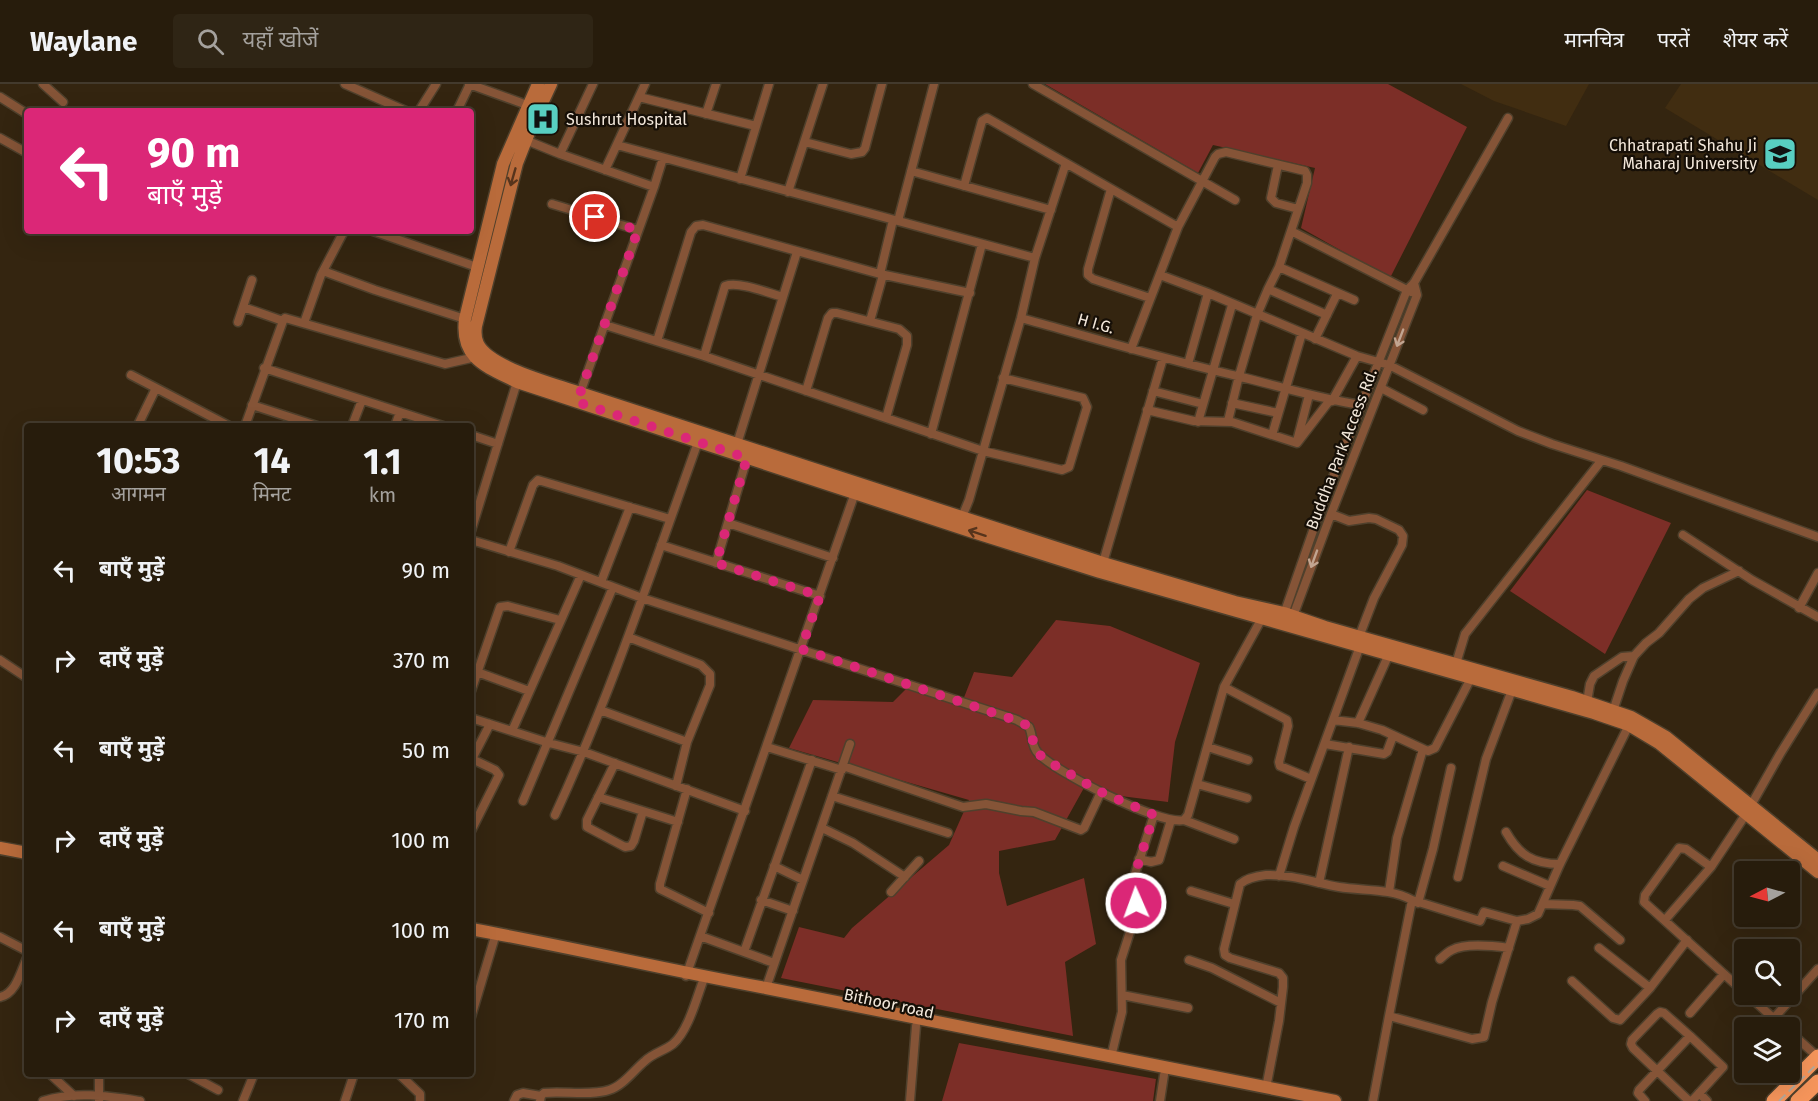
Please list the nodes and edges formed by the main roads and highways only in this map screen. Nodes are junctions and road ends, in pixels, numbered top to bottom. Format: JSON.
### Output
{"nodes":[{"id":1,"x":1818,"y":1057,"type":"edge"},
{"id":2,"x":1818,"y":1082,"type":"edge"},
{"id":3,"x":1774,"y":1101,"type":"edge"},
{"id":4,"x":1798,"y":1101,"type":"edge"}],
"edges":[{"from":1,"to":3,"type":"highway"},
{"from":2,"to":4,"type":"highway"}]}
